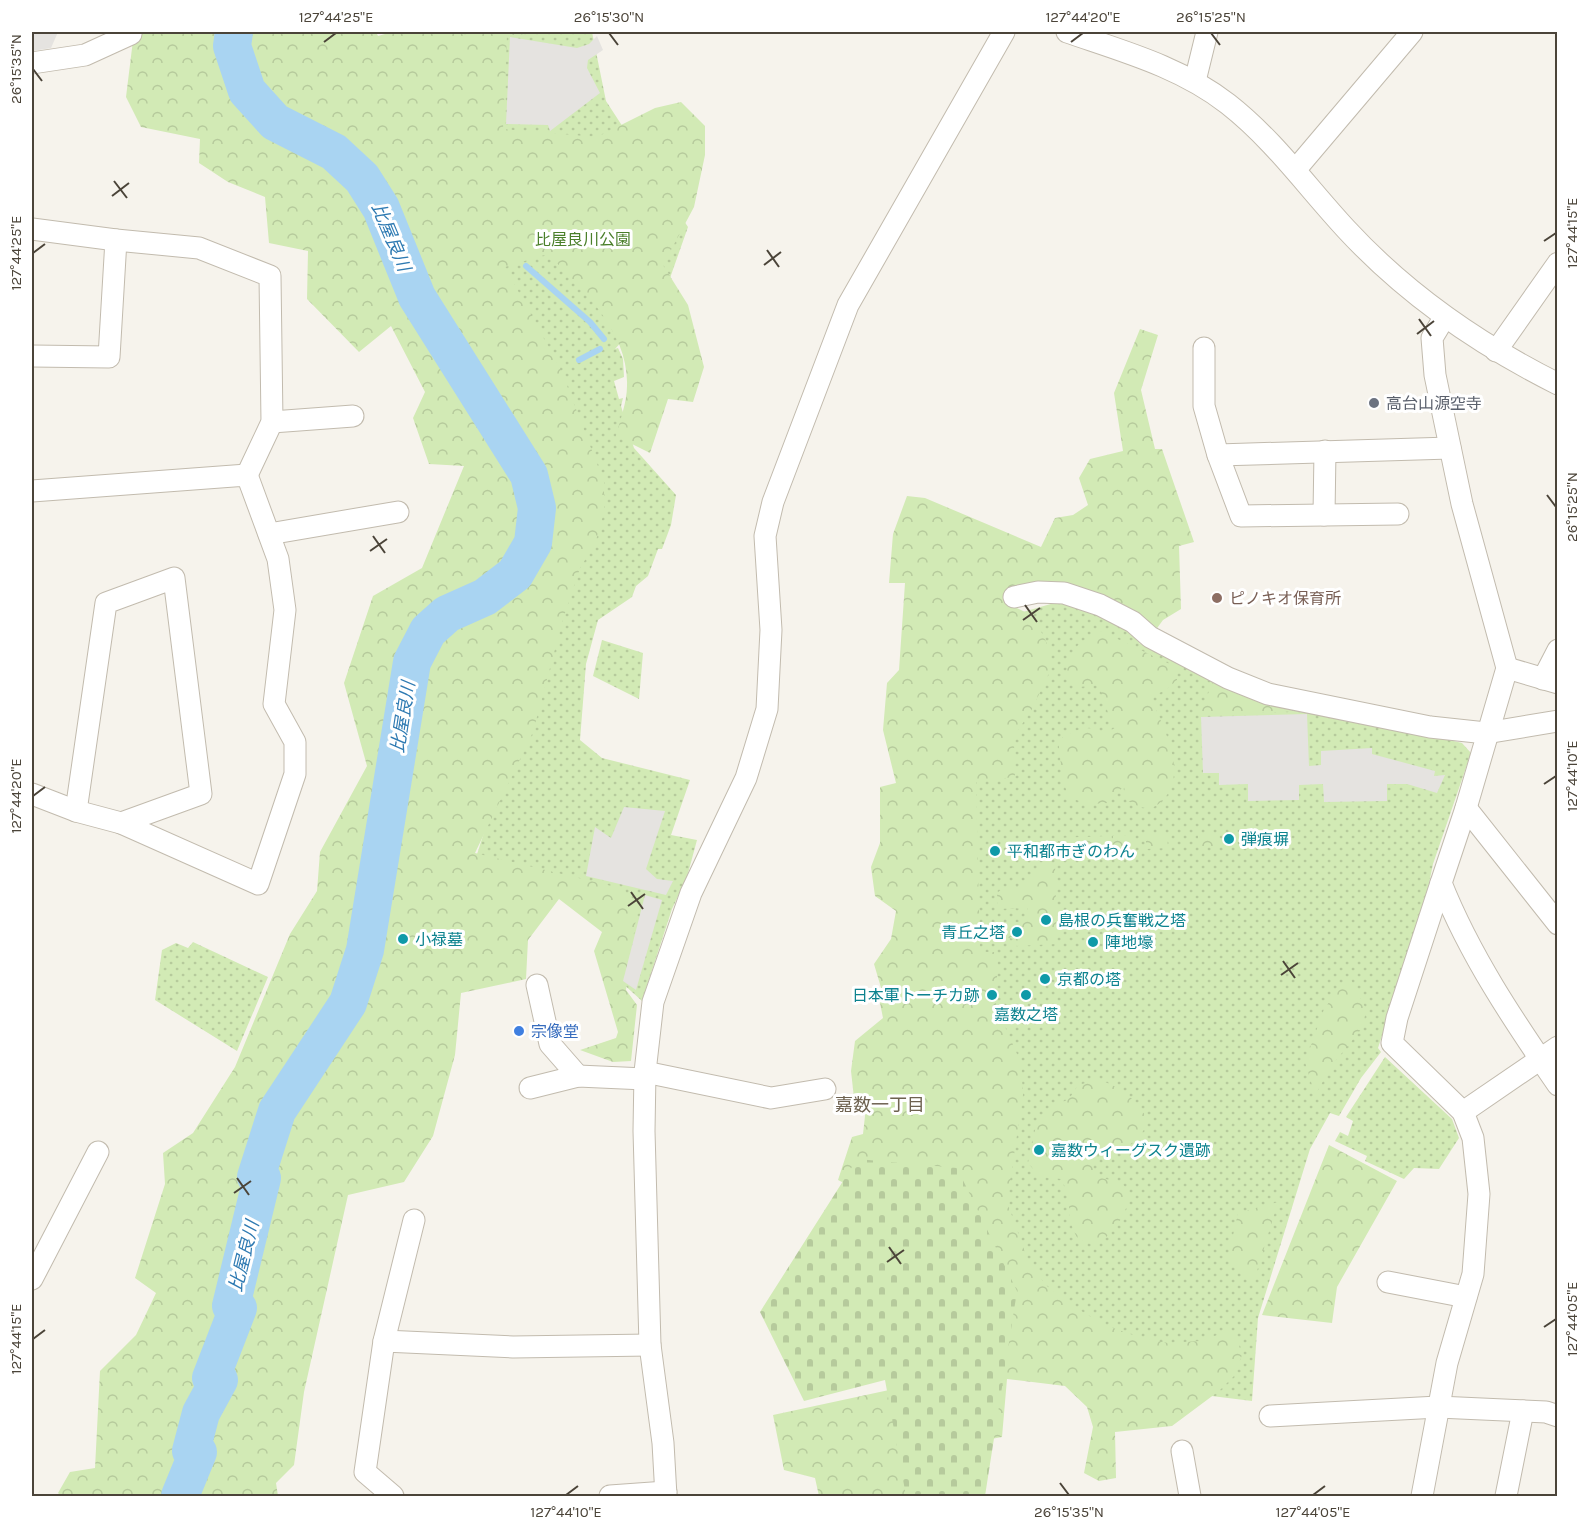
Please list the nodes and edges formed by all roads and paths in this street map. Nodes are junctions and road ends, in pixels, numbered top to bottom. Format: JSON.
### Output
{"nodes":[{"id":1,"x":1004,"y":32,"type":"edge"},
{"id":2,"x":1067,"y":32,"type":"edge"},
{"id":3,"x":1207,"y":32,"type":"edge"},
{"id":4,"x":1412,"y":32,"type":"edge"},
{"id":5,"x":131,"y":34,"type":"dead end"},
{"id":6,"x":32,"y":63,"type":"edge"},
{"id":7,"x":1195,"y":81,"type":"junction"},
{"id":8,"x":1296,"y":169,"type":"junction"},
{"id":9,"x":32,"y":229,"type":"edge"},
{"id":10,"x":116,"y":240,"type":"junction"},
{"id":11,"x":1557,"y":263,"type":"edge"},
{"id":12,"x":1444,"y":318,"type":"junction"},
{"id":13,"x":1203,"y":348,"type":"dead end"},
{"id":14,"x":1496,"y":351,"type":"junction"},
{"id":15,"x":32,"y":356,"type":"edge"},
{"id":16,"x":1553,"y":376,"type":"edge"},
{"id":17,"x":353,"y":416,"type":"dead end"},
{"id":18,"x":272,"y":422,"type":"junction"},
{"id":19,"x":1450,"y":448,"type":"junction"},
{"id":20,"x":1325,"y":451,"type":"junction"},
{"id":21,"x":1218,"y":455,"type":"junction"},
{"id":22,"x":247,"y":475,"type":"junction"},
{"id":23,"x":32,"y":491,"type":"edge"},
{"id":24,"x":398,"y":512,"type":"dead end"},
{"id":25,"x":1398,"y":514,"type":"dead end"},
{"id":26,"x":1324,"y":515,"type":"junction"},
{"id":27,"x":269,"y":534,"type":"junction"},
{"id":28,"x":1014,"y":597,"type":"dead end"},
{"id":29,"x":1557,"y":650,"type":"edge"},
{"id":30,"x":1507,"y":668,"type":"junction"},
{"id":31,"x":1550,"y":681,"type":"edge"},
{"id":32,"x":1557,"y":721,"type":"edge"},
{"id":33,"x":1486,"y":733,"type":"junction"},
{"id":34,"x":32,"y":794,"type":"edge"},
{"id":35,"x":1466,"y":808,"type":"junction"},
{"id":36,"x":76,"y":811,"type":"junction"},
{"id":37,"x":121,"y":823,"type":"junction"},
{"id":38,"x":1441,"y":883,"type":"junction"},
{"id":39,"x":1557,"y":924,"type":"edge"},
{"id":40,"x":537,"y":985,"type":"dead end"},
{"id":41,"x":1549,"y":1053,"type":"edge"},
{"id":42,"x":578,"y":1076,"type":"junction"},
{"id":43,"x":645,"y":1076,"type":"junction"},
{"id":44,"x":1557,"y":1085,"type":"edge"},
{"id":45,"x":530,"y":1088,"type":"dead end"},
{"id":46,"x":825,"y":1089,"type":"dead end"},
{"id":47,"x":1463,"y":1112,"type":"junction"},
{"id":48,"x":98,"y":1152,"type":"dead end"},
{"id":49,"x":414,"y":1220,"type":"dead end"},
{"id":50,"x":32,"y":1279,"type":"edge"},
{"id":51,"x":1388,"y":1282,"type":"dead end"},
{"id":52,"x":1466,"y":1297,"type":"junction"},
{"id":53,"x":384,"y":1341,"type":"junction"},
{"id":54,"x":650,"y":1345,"type":"junction"},
{"id":55,"x":1438,"y":1407,"type":"junction"},
{"id":56,"x":1523,"y":1411,"type":"junction"},
{"id":57,"x":1270,"y":1416,"type":"dead end"},
{"id":58,"x":1557,"y":1416,"type":"edge"},
{"id":59,"x":1182,"y":1451,"type":"dead end"},
{"id":60,"x":666,"y":1494,"type":"edge"},
{"id":61,"x":393,"y":1497,"type":"edge"},
{"id":62,"x":610,"y":1497,"type":"edge"},
{"id":63,"x":1190,"y":1497,"type":"edge"},
{"id":64,"x":1422,"y":1497,"type":"edge"},
{"id":65,"x":1506,"y":1497,"type":"edge"}],
"edges":[{"from":1,"to":43,"type":"street"},
{"from":2,"to":7,"type":"street"},
{"from":3,"to":7,"type":"street"},
{"from":4,"to":8,"type":"street"},
{"from":5,"to":6,"type":"street"},
{"from":7,"to":8,"type":"street"},
{"from":8,"to":12,"type":"street"},
{"from":9,"to":10,"type":"street"},
{"from":10,"to":15,"type":"street"},
{"from":10,"to":18,"type":"street"},
{"from":11,"to":14,"type":"street"},
{"from":12,"to":14,"type":"street"},
{"from":12,"to":19,"type":"street"},
{"from":13,"to":21,"type":"street"},
{"from":14,"to":16,"type":"street"},
{"from":17,"to":18,"type":"street"},
{"from":18,"to":22,"type":"street"},
{"from":19,"to":20,"type":"street"},
{"from":19,"to":30,"type":"street"},
{"from":20,"to":21,"type":"street"},
{"from":20,"to":26,"type":"street"},
{"from":21,"to":26,"type":"street"},
{"from":22,"to":23,"type":"street"},
{"from":22,"to":27,"type":"street"},
{"from":24,"to":27,"type":"street"},
{"from":25,"to":26,"type":"street"},
{"from":27,"to":37,"type":"street"},
{"from":28,"to":33,"type":"street"},
{"from":29,"to":31,"type":"street"},
{"from":30,"to":31,"type":"street"},
{"from":30,"to":33,"type":"street"},
{"from":32,"to":33,"type":"street"},
{"from":33,"to":35,"type":"street"},
{"from":34,"to":36,"type":"street"},
{"from":35,"to":38,"type":"street"},
{"from":35,"to":39,"type":"street"},
{"from":36,"to":37,"type":"street"},
{"from":36,"to":37,"type":"street"},
{"from":38,"to":41,"type":"street"},
{"from":38,"to":47,"type":"street"},
{"from":40,"to":42,"type":"street"},
{"from":41,"to":44,"type":"street"},
{"from":41,"to":47,"type":"street"},
{"from":42,"to":43,"type":"street"},
{"from":42,"to":45,"type":"street"},
{"from":43,"to":46,"type":"street"},
{"from":43,"to":54,"type":"street"},
{"from":47,"to":52,"type":"street"},
{"from":48,"to":50,"type":"street"},
{"from":49,"to":53,"type":"street"},
{"from":51,"to":52,"type":"street"},
{"from":52,"to":55,"type":"street"},
{"from":53,"to":54,"type":"street"},
{"from":53,"to":61,"type":"street"},
{"from":54,"to":60,"type":"street"},
{"from":55,"to":56,"type":"street"},
{"from":55,"to":57,"type":"street"},
{"from":55,"to":64,"type":"street"},
{"from":56,"to":58,"type":"street"},
{"from":56,"to":65,"type":"street"},
{"from":59,"to":63,"type":"street"},
{"from":60,"to":62,"type":"street"}]}
